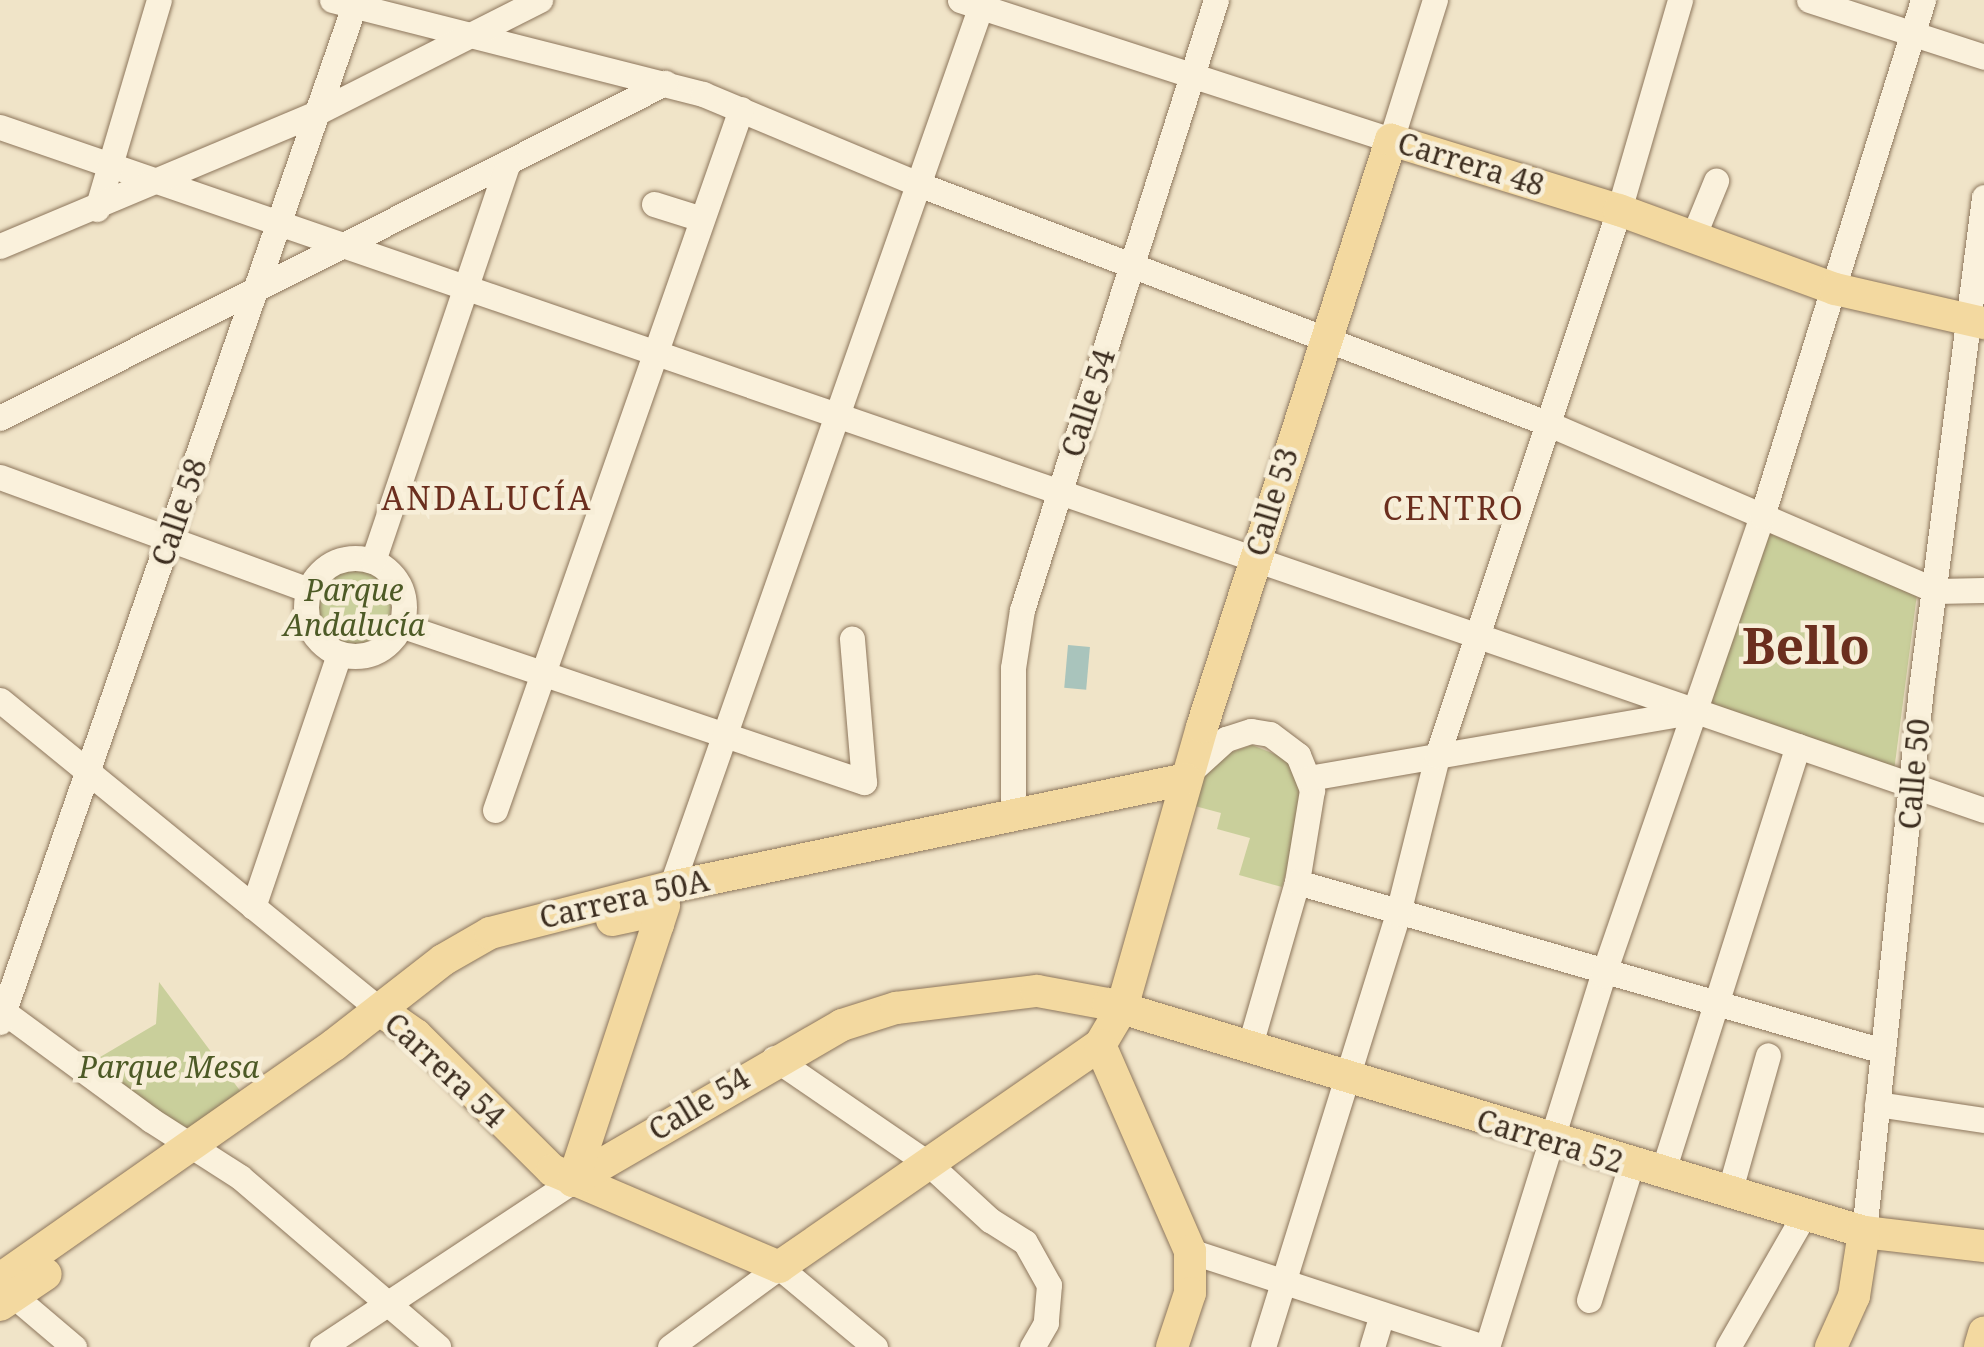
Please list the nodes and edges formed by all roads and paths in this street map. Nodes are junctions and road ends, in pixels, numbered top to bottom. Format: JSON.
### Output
{"nodes":[{"id":1,"x":159,"y":0,"type":"edge"},
{"id":2,"x":540,"y":0,"type":"edge"},
{"id":3,"x":1216,"y":0,"type":"edge"},
{"id":4,"x":1435,"y":0,"type":"edge"},
{"id":5,"x":1680,"y":0,"type":"edge"},
{"id":6,"x":1809,"y":0,"type":"edge"},
{"id":7,"x":1923,"y":0,"type":"edge"},
{"id":8,"x":347,"y":2,"type":"edge"},
{"id":9,"x":974,"y":3,"type":"edge"},
{"id":10,"x":1913,"y":34,"type":"junction"},
{"id":11,"x":464,"y":38,"type":"junction"},
{"id":12,"x":1984,"y":57,"type":"edge"},
{"id":13,"x":1192,"y":78,"type":"junction"},
{"id":14,"x":665,"y":83,"type":"junction"},
{"id":15,"x":740,"y":109,"type":"junction"},
{"id":16,"x":318,"y":112,"type":"junction"},
{"id":17,"x":0,"y":127,"type":"edge"},
{"id":18,"x":1391,"y":140,"type":"junction"},
{"id":19,"x":508,"y":162,"type":"junction"},
{"id":20,"x":109,"y":164,"type":"junction"},
{"id":21,"x":160,"y":181,"type":"junction"},
{"id":22,"x":1716,"y":181,"type":"dead end"},
{"id":23,"x":918,"y":184,"type":"junction"},
{"id":24,"x":1984,"y":197,"type":"edge"},
{"id":25,"x":654,"y":204,"type":"dead end"},
{"id":26,"x":97,"y":209,"type":"junction"},
{"id":27,"x":1619,"y":210,"type":"junction"},
{"id":28,"x":702,"y":219,"type":"junction"},
{"id":29,"x":281,"y":222,"type":"junction"},
{"id":30,"x":1693,"y":237,"type":"junction"},
{"id":31,"x":350,"y":244,"type":"junction"},
{"id":32,"x":0,"y":246,"type":"edge"},
{"id":33,"x":1132,"y":265,"type":"junction"},
{"id":34,"x":466,"y":285,"type":"junction"},
{"id":35,"x":1835,"y":289,"type":"junction"},
{"id":36,"x":257,"y":291,"type":"junction"},
{"id":37,"x":1976,"y":321,"type":"edge"},
{"id":38,"x":1324,"y":337,"type":"junction"},
{"id":39,"x":656,"y":352,"type":"junction"},
{"id":40,"x":837,"y":415,"type":"junction"},
{"id":41,"x":0,"y":418,"type":"edge"},
{"id":42,"x":1549,"y":424,"type":"junction"},
{"id":43,"x":0,"y":477,"type":"edge"},
{"id":44,"x":1060,"y":490,"type":"junction"},
{"id":45,"x":1762,"y":516,"type":"junction"},
{"id":46,"x":170,"y":539,"type":"junction"},
{"id":47,"x":1256,"y":556,"type":"junction"},
{"id":48,"x":373,"y":561,"type":"junction"},
{"id":49,"x":308,"y":590,"type":"junction"},
{"id":50,"x":1984,"y":590,"type":"edge"},
{"id":51,"x":1936,"y":591,"type":"junction"},
{"id":52,"x":400,"y":625,"type":"junction"},
{"id":53,"x":1478,"y":637,"type":"junction"},
{"id":54,"x":852,"y":639,"type":"dead end"},
{"id":55,"x":339,"y":654,"type":"junction"},
{"id":56,"x":543,"y":673,"type":"junction"},
{"id":57,"x":0,"y":700,"type":"edge"},
{"id":58,"x":1694,"y":711,"type":"junction"},
{"id":59,"x":724,"y":734,"type":"junction"},
{"id":60,"x":1798,"y":746,"type":"junction"},
{"id":61,"x":1436,"y":756,"type":"junction"},
{"id":62,"x":88,"y":770,"type":"junction"},
{"id":63,"x":1309,"y":778,"type":"junction"},
{"id":64,"x":1186,"y":779,"type":"junction"},
{"id":65,"x":1914,"y":786,"type":"junction"},
{"id":66,"x":494,"y":810,"type":"dead end"},
{"id":67,"x":1984,"y":810,"type":"edge"},
{"id":68,"x":1012,"y":816,"type":"junction"},
{"id":69,"x":1297,"y":882,"type":"junction"},
{"id":70,"x":670,"y":887,"type":"junction"},
{"id":71,"x":253,"y":908,"type":"junction"},
{"id":72,"x":1398,"y":913,"type":"junction"},
{"id":73,"x":658,"y":924,"type":"junction"},
{"id":74,"x":1603,"y":975,"type":"junction"},
{"id":75,"x":1716,"y":1005,"type":"junction"},
{"id":76,"x":1122,"y":1008,"type":"junction"},
{"id":77,"x":1,"y":1014,"type":"edge"},
{"id":78,"x":389,"y":1016,"type":"junction"},
{"id":79,"x":1100,"y":1045,"type":"junction"},
{"id":80,"x":1249,"y":1048,"type":"junction"},
{"id":81,"x":1883,"y":1051,"type":"junction"},
{"id":82,"x":1768,"y":1055,"type":"dead end"},
{"id":83,"x":774,"y":1058,"type":"junction"},
{"id":84,"x":1346,"y":1078,"type":"junction"},
{"id":85,"x":1877,"y":1104,"type":"junction"},
{"id":86,"x":1984,"y":1120,"type":"edge"},
{"id":87,"x":1550,"y":1142,"type":"junction"},
{"id":88,"x":201,"y":1152,"type":"junction"},
{"id":89,"x":929,"y":1164,"type":"junction"},
{"id":90,"x":1646,"y":1170,"type":"junction"},
{"id":91,"x":573,"y":1181,"type":"junction"},
{"id":92,"x":1729,"y":1193,"type":"junction"},
{"id":93,"x":1804,"y":1215,"type":"junction"},
{"id":94,"x":1864,"y":1232,"type":"junction"},
{"id":95,"x":1984,"y":1246,"type":"edge"},
{"id":96,"x":1190,"y":1251,"type":"junction"},
{"id":97,"x":779,"y":1268,"type":"junction"},
{"id":98,"x":1284,"y":1281,"type":"junction"},
{"id":99,"x":5,"y":1293,"type":"edge"},
{"id":100,"x":1589,"y":1300,"type":"dead end"},
{"id":101,"x":388,"y":1304,"type":"junction"},
{"id":102,"x":1382,"y":1314,"type":"junction"},
{"id":103,"x":1984,"y":1333,"type":"edge"},
{"id":104,"x":74,"y":1347,"type":"edge"},
{"id":105,"x":322,"y":1347,"type":"edge"},
{"id":106,"x":438,"y":1347,"type":"edge"},
{"id":107,"x":670,"y":1347,"type":"edge"},
{"id":108,"x":876,"y":1347,"type":"edge"},
{"id":109,"x":1032,"y":1347,"type":"edge"},
{"id":110,"x":1172,"y":1347,"type":"edge"},
{"id":111,"x":1263,"y":1347,"type":"edge"},
{"id":112,"x":1372,"y":1347,"type":"edge"},
{"id":113,"x":1485,"y":1347,"type":"edge"},
{"id":114,"x":1728,"y":1347,"type":"edge"},
{"id":115,"x":1831,"y":1347,"type":"edge"},
{"id":116,"x":1980,"y":1347,"type":"edge"}],
"edges":[{"from":1,"to":20,"type":"street"},
{"from":2,"to":11,"type":"street"},
{"from":3,"to":13,"type":"street","name":"Calle 54"},
{"from":4,"to":18,"type":"street","name":"Calle 53"},
{"from":5,"to":27,"type":"street"},
{"from":6,"to":10,"type":"street"},
{"from":7,"to":10,"type":"street"},
{"from":8,"to":11,"type":"street"},
{"from":8,"to":16,"type":"street","name":"Calle 58"},
{"from":9,"to":13,"type":"street","name":"Carrera 48"},
{"from":9,"to":23,"type":"street"},
{"from":10,"to":12,"type":"street"},
{"from":10,"to":35,"type":"street"},
{"from":11,"to":14,"type":"street"},
{"from":11,"to":16,"type":"street"},
{"from":13,"to":18,"type":"street","name":"Carrera 48"},
{"from":13,"to":33,"type":"street","name":"Calle 54"},
{"from":14,"to":15,"type":"street"},
{"from":14,"to":19,"type":"street"},
{"from":15,"to":23,"type":"street"},
{"from":15,"to":28,"type":"street"},
{"from":16,"to":21,"type":"street"},
{"from":16,"to":29,"type":"street","name":"Calle 58"},
{"from":17,"to":20,"type":"street"},
{"from":18,"to":27,"type":"main road","name":"Carrera 48"},
{"from":18,"to":38,"type":"main road","name":"Calle 53"},
{"from":19,"to":31,"type":"street"},
{"from":19,"to":34,"type":"street"},
{"from":20,"to":21,"type":"street"},
{"from":20,"to":26,"type":"street"},
{"from":21,"to":26,"type":"street"},
{"from":21,"to":29,"type":"street"},
{"from":22,"to":30,"type":"street"},
{"from":23,"to":33,"type":"street"},
{"from":23,"to":40,"type":"street"},
{"from":24,"to":37,"type":"street","name":"Calle 50"},
{"from":25,"to":28,"type":"street"},
{"from":26,"to":32,"type":"street"},
{"from":27,"to":30,"type":"main road","name":"Carrera 48"},
{"from":27,"to":42,"type":"street"},
{"from":28,"to":39,"type":"street"},
{"from":29,"to":31,"type":"street"},
{"from":29,"to":36,"type":"street","name":"Calle 58"},
{"from":30,"to":35,"type":"main road","name":"Carrera 48"},
{"from":31,"to":34,"type":"street"},
{"from":31,"to":36,"type":"street"},
{"from":33,"to":38,"type":"street"},
{"from":33,"to":44,"type":"street","name":"Calle 54"},
{"from":34,"to":39,"type":"street"},
{"from":34,"to":48,"type":"street"},
{"from":35,"to":37,"type":"main road","name":"Carrera 48"},
{"from":35,"to":45,"type":"street"},
{"from":36,"to":41,"type":"street"},
{"from":36,"to":46,"type":"street","name":"Calle 58"},
{"from":37,"to":51,"type":"street","name":"Calle 50"},
{"from":38,"to":42,"type":"street"},
{"from":38,"to":47,"type":"main road","name":"Calle 53"},
{"from":39,"to":40,"type":"street"},
{"from":39,"to":56,"type":"street"},
{"from":40,"to":44,"type":"street"},
{"from":40,"to":59,"type":"street"},
{"from":42,"to":45,"type":"street"},
{"from":42,"to":53,"type":"street"},
{"from":43,"to":46,"type":"street"},
{"from":44,"to":47,"type":"street"},
{"from":44,"to":68,"type":"street","name":"Calle 54"},
{"from":45,"to":51,"type":"street"},
{"from":45,"to":58,"type":"street"},
{"from":46,"to":49,"type":"street"},
{"from":46,"to":62,"type":"street","name":"Calle 58"},
{"from":47,"to":53,"type":"street"},
{"from":47,"to":64,"type":"main road","name":"Calle 53"},
{"from":48,"to":49,"type":"street"},
{"from":48,"to":52,"type":"street"},
{"from":49,"to":55,"type":"street"},
{"from":50,"to":51,"type":"street"},
{"from":51,"to":65,"type":"street","name":"Calle 50"},
{"from":52,"to":55,"type":"street"},
{"from":52,"to":56,"type":"street"},
{"from":53,"to":58,"type":"street"},
{"from":53,"to":61,"type":"street"},
{"from":54,"to":59,"type":"street"},
{"from":55,"to":71,"type":"street"},
{"from":56,"to":59,"type":"street"},
{"from":56,"to":66,"type":"street"},
{"from":57,"to":62,"type":"street","name":"Carrera 54"},
{"from":58,"to":60,"type":"street"},
{"from":58,"to":61,"type":"street"},
{"from":58,"to":74,"type":"street"},
{"from":59,"to":70,"type":"street"},
{"from":60,"to":65,"type":"street"},
{"from":60,"to":75,"type":"street"},
{"from":61,"to":63,"type":"street"},
{"from":61,"to":72,"type":"street"},
{"from":62,"to":71,"type":"street","name":"Carrera 54"},
{"from":62,"to":77,"type":"street","name":"Calle 58"},
{"from":63,"to":64,"type":"street"},
{"from":63,"to":69,"type":"street"},
{"from":64,"to":68,"type":"main road","name":"Carrera 50A"},
{"from":64,"to":76,"type":"main road","name":"Calle 53"},
{"from":65,"to":67,"type":"street"},
{"from":65,"to":81,"type":"street","name":"Calle 50"},
{"from":68,"to":70,"type":"main road","name":"Carrera 50A"},
{"from":69,"to":72,"type":"street"},
{"from":69,"to":80,"type":"street"},
{"from":70,"to":73,"type":"main road"},
{"from":70,"to":78,"type":"main road","name":"Carrera 50A"},
{"from":71,"to":78,"type":"street","name":"Carrera 54"},
{"from":72,"to":74,"type":"street"},
{"from":72,"to":84,"type":"street"},
{"from":73,"to":78,"type":"main road","name":"Carrera 50A"},
{"from":73,"to":91,"type":"main road"},
{"from":74,"to":75,"type":"street"},
{"from":74,"to":87,"type":"street"},
{"from":75,"to":81,"type":"street"},
{"from":75,"to":90,"type":"street"},
{"from":76,"to":79,"type":"main road","name":"Calle 53"},
{"from":76,"to":80,"type":"main road","name":"Carrera 52"},
{"from":76,"to":83,"type":"main road","name":"Calle 54"},
{"from":77,"to":88,"type":"street"},
{"from":78,"to":88,"type":"main road","name":"Carrera 50A"},
{"from":78,"to":91,"type":"main road","name":"Carrera 54"},
{"from":79,"to":89,"type":"main road"},
{"from":79,"to":96,"type":"main road"},
{"from":80,"to":84,"type":"main road","name":"Carrera 52"},
{"from":81,"to":85,"type":"street","name":"Calle 50"},
{"from":82,"to":92,"type":"street"},
{"from":83,"to":89,"type":"street"},
{"from":83,"to":91,"type":"main road","name":"Calle 54"},
{"from":84,"to":87,"type":"main road","name":"Carrera 52"},
{"from":84,"to":98,"type":"street"},
{"from":85,"to":86,"type":"street"},
{"from":85,"to":94,"type":"street","name":"Calle 50"},
{"from":87,"to":90,"type":"main road","name":"Carrera 52"},
{"from":87,"to":113,"type":"street"},
{"from":88,"to":99,"type":"main road","name":"Carrera 50A"},
{"from":88,"to":101,"type":"street"},
{"from":89,"to":97,"type":"main road"},
{"from":89,"to":109,"type":"street"},
{"from":90,"to":92,"type":"main road","name":"Carrera 52"},
{"from":90,"to":100,"type":"street"},
{"from":91,"to":97,"type":"main road","name":"Carrera 54"},
{"from":91,"to":101,"type":"street","name":"Calle 54"},
{"from":92,"to":93,"type":"main road","name":"Carrera 52"},
{"from":93,"to":94,"type":"main road","name":"Carrera 52"},
{"from":93,"to":114,"type":"street"},
{"from":94,"to":95,"type":"main road","name":"Carrera 52"},
{"from":94,"to":115,"type":"main road","name":"Calle 50"},
{"from":96,"to":98,"type":"street"},
{"from":96,"to":110,"type":"main road"},
{"from":97,"to":107,"type":"street"},
{"from":97,"to":108,"type":"street","name":"Carrera 54"},
{"from":98,"to":102,"type":"street"},
{"from":98,"to":111,"type":"street"},
{"from":99,"to":104,"type":"street"},
{"from":101,"to":105,"type":"street","name":"Calle 54"},
{"from":101,"to":106,"type":"street"},
{"from":102,"to":112,"type":"street"},
{"from":102,"to":113,"type":"street"},
{"from":103,"to":116,"type":"main road"}]}
